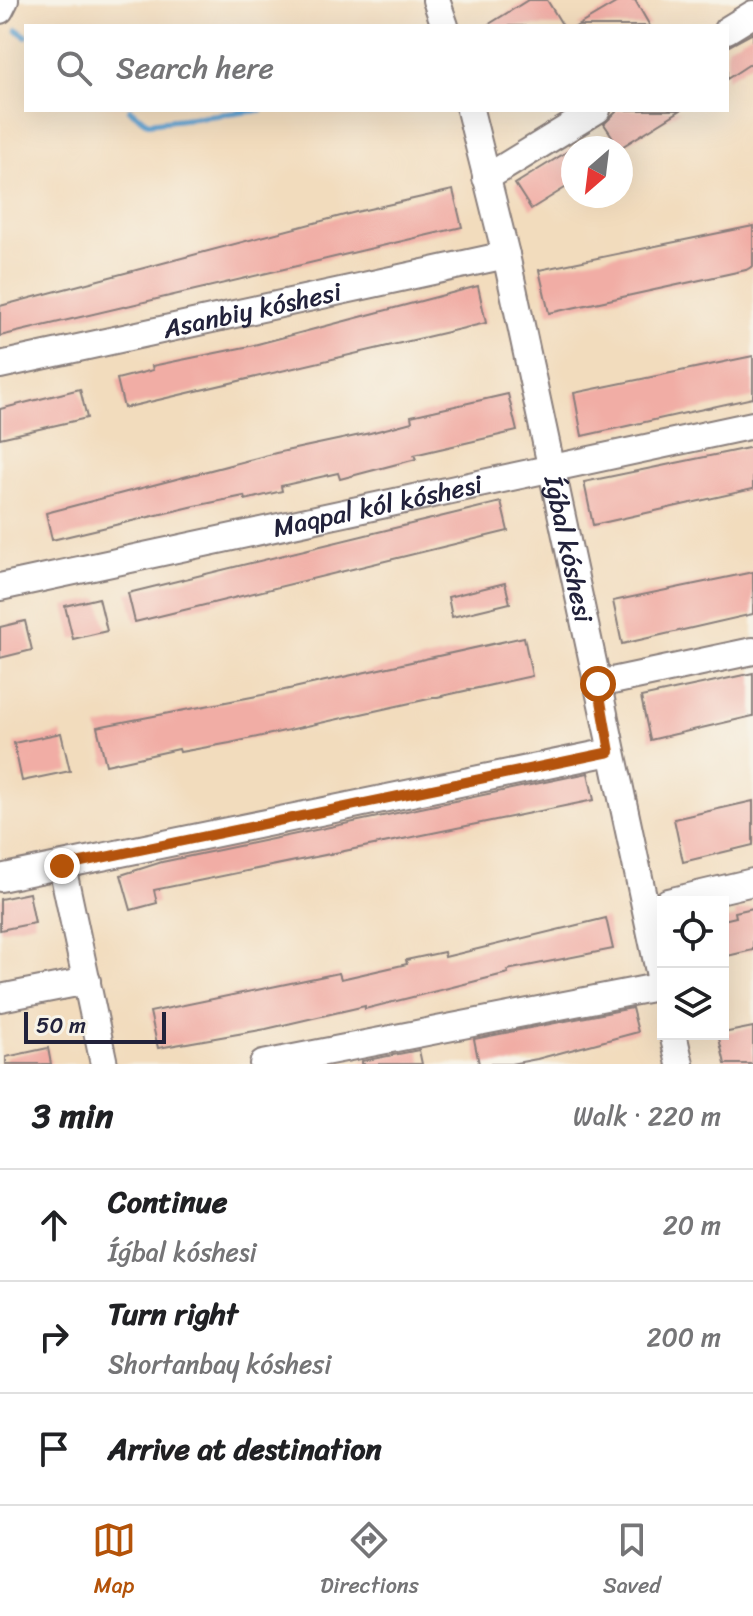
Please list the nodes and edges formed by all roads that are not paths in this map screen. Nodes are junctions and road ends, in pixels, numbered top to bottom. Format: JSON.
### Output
{"nodes":[{"id":1,"x":5,"y":0,"type":"edge"},
{"id":2,"x":436,"y":0,"type":"edge"},
{"id":3,"x":0,"y":10,"type":"edge"},
{"id":4,"x":753,"y":14,"type":"edge"},
{"id":5,"x":444,"y":24,"type":"edge"},
{"id":6,"x":729,"y":29,"type":"edge"},
{"id":7,"x":470,"y":112,"type":"edge"},
{"id":8,"x":594,"y":112,"type":"edge"},
{"id":9,"x":486,"y":178,"type":"junction"},
{"id":10,"x":506,"y":255,"type":"junction"},
{"id":11,"x":0,"y":365,"type":"edge"},
{"id":12,"x":753,"y":425,"type":"edge"},
{"id":13,"x":549,"y":470,"type":"junction"},
{"id":14,"x":0,"y":587,"type":"edge"},
{"id":15,"x":753,"y":651,"type":"edge"},
{"id":16,"x":598,"y":684,"type":"junction"},
{"id":17,"x":610,"y":752,"type":"junction"},
{"id":18,"x":62,"y":866,"type":"junction"},
{"id":19,"x":0,"y":878,"type":"edge"},
{"id":20,"x":753,"y":882,"type":"edge"},
{"id":21,"x":693,"y":896,"type":"edge"},
{"id":22,"x":657,"y":901,"type":"edge"},
{"id":23,"x":87,"y":981,"type":"junction"},
{"id":24,"x":657,"y":989,"type":"edge"},
{"id":25,"x":0,"y":998,"type":"edge"},
{"id":26,"x":674,"y":1040,"type":"edge"},
{"id":27,"x":104,"y":1064,"type":"edge"},
{"id":28,"x":263,"y":1064,"type":"edge"},
{"id":29,"x":680,"y":1064,"type":"edge"}],
"edges":[{"from":1,"to":3,"type":"street"},
{"from":2,"to":5,"type":"street"},
{"from":4,"to":6,"type":"street"},
{"from":7,"to":9,"type":"street","name":"Íǵbal kóshesi"},
{"from":8,"to":9,"type":"street"},
{"from":9,"to":10,"type":"street","name":"Íǵbal kóshesi"},
{"from":10,"to":11,"type":"street","name":"Asanbiy kóshesi"},
{"from":10,"to":13,"type":"street","name":"Íǵbal kóshesi"},
{"from":12,"to":13,"type":"street","name":"Maqpal kól kóshesi"},
{"from":13,"to":14,"type":"street","name":"Maqpal kól kóshesi"},
{"from":13,"to":16,"type":"street","name":"Íǵbal kóshesi"},
{"from":15,"to":16,"type":"street"},
{"from":16,"to":17,"type":"street","name":"Íǵbal kóshesi"},
{"from":17,"to":18,"type":"street"},
{"from":17,"to":22,"type":"street","name":"Íǵbal kóshesi"},
{"from":18,"to":19,"type":"street"},
{"from":18,"to":23,"type":"street"},
{"from":20,"to":21,"type":"street"},
{"from":23,"to":25,"type":"street"},
{"from":23,"to":27,"type":"street"},
{"from":24,"to":28,"type":"street"},
{"from":26,"to":29,"type":"street"}]}
